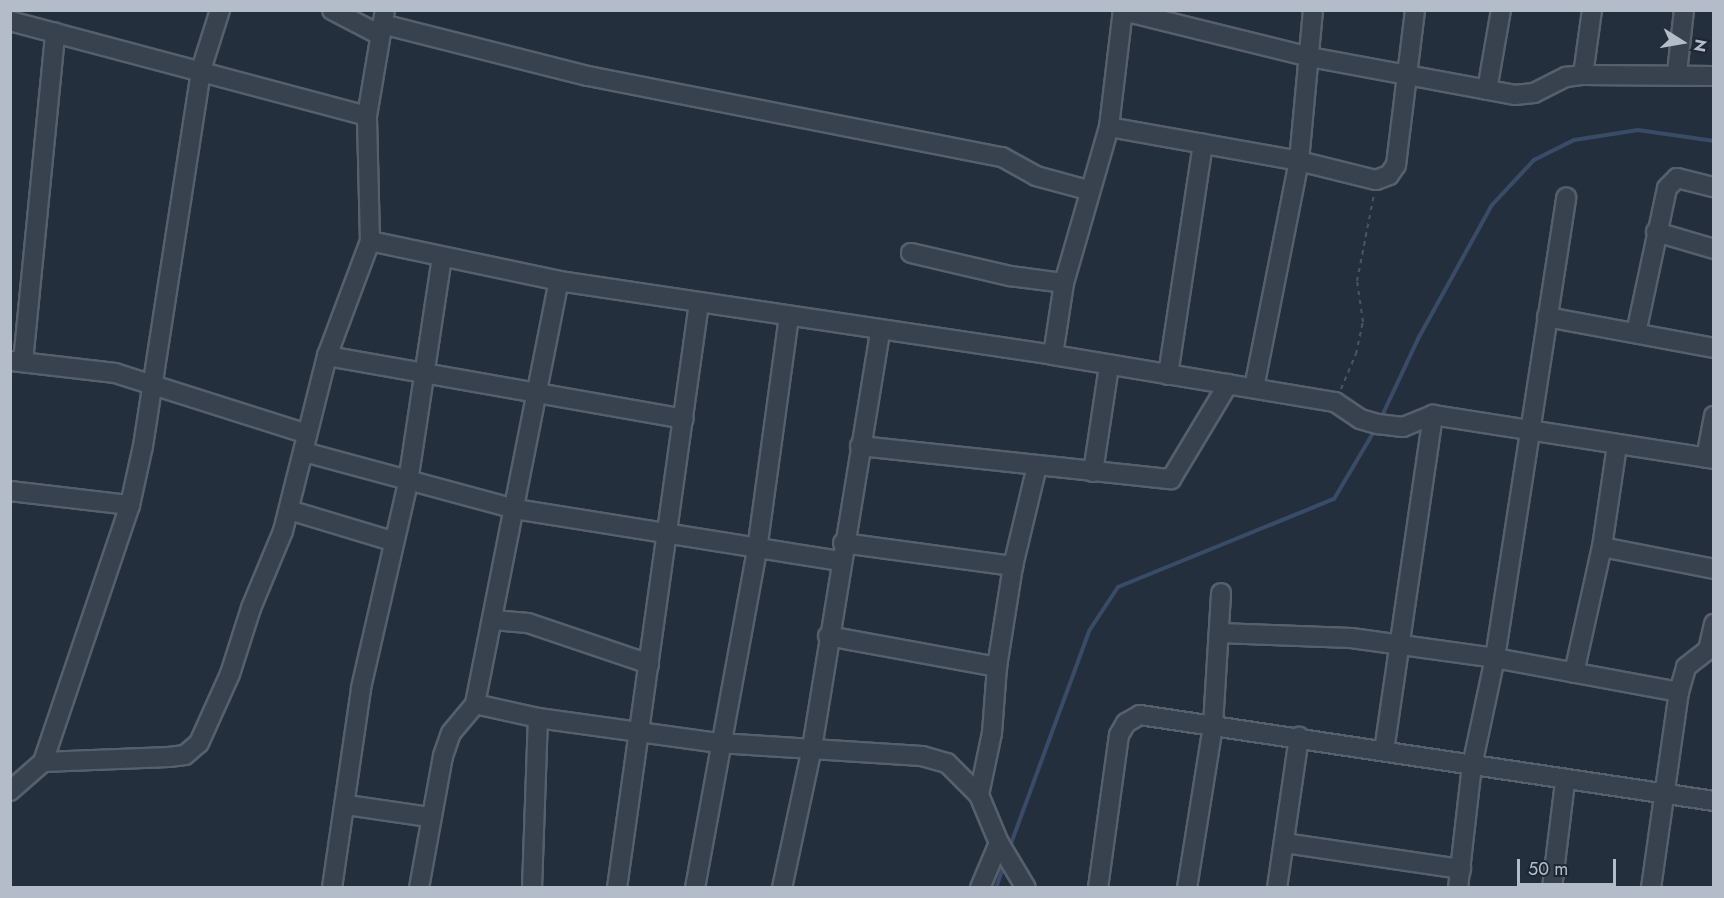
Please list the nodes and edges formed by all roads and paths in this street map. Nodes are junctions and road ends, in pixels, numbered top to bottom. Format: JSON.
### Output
{"nodes":[{"id":1,"x":220,"y":10,"type":"edge"},
{"id":2,"x":332,"y":10,"type":"edge"},
{"id":3,"x":1313,"y":10,"type":"edge"},
{"id":4,"x":1415,"y":10,"type":"edge"},
{"id":5,"x":1501,"y":10,"type":"edge"},
{"id":6,"x":1592,"y":10,"type":"edge"},
{"id":7,"x":1684,"y":10,"type":"edge"},
{"id":8,"x":1123,"y":11,"type":"edge"},
{"id":9,"x":10,"y":21,"type":"edge"},
{"id":10,"x":382,"y":23,"type":"edge"},
{"id":11,"x":55,"y":33,"type":"junction"},
{"id":12,"x":1310,"y":57,"type":"junction"},
{"id":13,"x":201,"y":70,"type":"junction"},
{"id":14,"x":1677,"y":73,"type":"junction"},
{"id":15,"x":1583,"y":75,"type":"junction"},
{"id":16,"x":1713,"y":76,"type":"edge"},
{"id":17,"x":1404,"y":78,"type":"junction"},
{"id":18,"x":1487,"y":90,"type":"junction"},
{"id":19,"x":367,"y":116,"type":"junction"},
{"id":20,"x":1109,"y":127,"type":"junction"},
{"id":21,"x":1203,"y":144,"type":"junction"},
{"id":22,"x":1299,"y":161,"type":"junction"},
{"id":23,"x":1376,"y":180,"type":"junction"},
{"id":24,"x":1713,"y":187,"type":"edge"},
{"id":25,"x":1088,"y":190,"type":"junction"},
{"id":26,"x":1566,"y":197,"type":"dead end"},
{"id":27,"x":1656,"y":232,"type":"junction"},
{"id":28,"x":370,"y":241,"type":"junction"},
{"id":29,"x":1713,"y":249,"type":"edge"},
{"id":30,"x":911,"y":253,"type":"dead end"},
{"id":31,"x":442,"y":258,"type":"junction"},
{"id":32,"x":560,"y":281,"type":"junction"},
{"id":33,"x":1064,"y":284,"type":"junction"},
{"id":34,"x":699,"y":303,"type":"junction"},
{"id":35,"x":789,"y":317,"type":"junction"},
{"id":36,"x":1547,"y":318,"type":"junction"},
{"id":37,"x":880,"y":331,"type":"junction"},
{"id":38,"x":1636,"y":333,"type":"junction"},
{"id":39,"x":1713,"y":348,"type":"edge"},
{"id":40,"x":1053,"y":355,"type":"junction"},
{"id":41,"x":327,"y":356,"type":"junction"},
{"id":42,"x":17,"y":361,"type":"edge"},
{"id":43,"x":1109,"y":366,"type":"junction"},
{"id":44,"x":425,"y":374,"type":"junction"},
{"id":45,"x":1168,"y":375,"type":"junction"},
{"id":46,"x":152,"y":384,"type":"junction"},
{"id":47,"x":1228,"y":384,"type":"junction"},
{"id":48,"x":1254,"y":388,"type":"junction"},
{"id":49,"x":538,"y":393,"type":"junction"},
{"id":50,"x":1335,"y":402,"type":"junction"},
{"id":51,"x":1433,"y":415,"type":"junction"},
{"id":52,"x":1713,"y":416,"type":"edge"},
{"id":53,"x":683,"y":419,"type":"junction"},
{"id":54,"x":1531,"y":432,"type":"junction"},
{"id":55,"x":307,"y":434,"type":"junction"},
{"id":56,"x":1617,"y":445,"type":"junction"},
{"id":57,"x":860,"y":446,"type":"junction"},
{"id":58,"x":304,"y":452,"type":"junction"},
{"id":59,"x":1710,"y":458,"type":"edge"},
{"id":60,"x":1037,"y":466,"type":"junction"},
{"id":61,"x":1093,"y":472,"type":"junction"},
{"id":62,"x":408,"y":482,"type":"junction"},
{"id":63,"x":10,"y":490,"type":"edge"},
{"id":64,"x":130,"y":505,"type":"junction"},
{"id":65,"x":515,"y":509,"type":"junction"},
{"id":66,"x":289,"y":510,"type":"junction"},
{"id":67,"x":667,"y":532,"type":"junction"},
{"id":68,"x":392,"y":541,"type":"junction"},
{"id":69,"x":1602,"y":547,"type":"junction"},
{"id":70,"x":757,"y":550,"type":"junction"},
{"id":71,"x":842,"y":552,"type":"junction"},
{"id":72,"x":1013,"y":566,"type":"junction"},
{"id":73,"x":1713,"y":569,"type":"edge"},
{"id":74,"x":1221,"y":592,"type":"dead end"},
{"id":75,"x":493,"y":620,"type":"junction"},
{"id":76,"x":1713,"y":624,"type":"edge"},
{"id":77,"x":1220,"y":633,"type":"junction"},
{"id":78,"x":828,"y":636,"type":"junction"},
{"id":79,"x":1402,"y":645,"type":"junction"},
{"id":80,"x":1495,"y":658,"type":"junction"},
{"id":81,"x":649,"y":664,"type":"junction"},
{"id":82,"x":997,"y":667,"type":"junction"},
{"id":83,"x":1574,"y":673,"type":"junction"},
{"id":84,"x":1679,"y":692,"type":"junction"},
{"id":85,"x":475,"y":704,"type":"junction"},
{"id":86,"x":538,"y":718,"type":"junction"},
{"id":87,"x":1213,"y":725,"type":"junction"},
{"id":88,"x":639,"y":732,"type":"junction"},
{"id":89,"x":1299,"y":737,"type":"junction"},
{"id":90,"x":719,"y":743,"type":"junction"},
{"id":91,"x":812,"y":748,"type":"junction"},
{"id":92,"x":1384,"y":751,"type":"junction"},
{"id":93,"x":43,"y":762,"type":"junction"},
{"id":94,"x":1472,"y":766,"type":"junction"},
{"id":95,"x":1565,"y":782,"type":"junction"},
{"id":96,"x":10,"y":791,"type":"edge"},
{"id":97,"x":979,"y":795,"type":"junction"},
{"id":98,"x":1664,"y":795,"type":"junction"},
{"id":99,"x":1713,"y":801,"type":"edge"},
{"id":100,"x":347,"y":805,"type":"junction"},
{"id":101,"x":429,"y":817,"type":"junction"},
{"id":102,"x":999,"y":843,"type":"junction"},
{"id":103,"x":1284,"y":843,"type":"junction"},
{"id":104,"x":1461,"y":868,"type":"junction"},
{"id":105,"x":333,"y":888,"type":"edge"},
{"id":106,"x":419,"y":888,"type":"edge"},
{"id":107,"x":532,"y":888,"type":"edge"},
{"id":108,"x":617,"y":888,"type":"edge"},
{"id":109,"x":695,"y":888,"type":"edge"},
{"id":110,"x":782,"y":888,"type":"edge"},
{"id":111,"x":980,"y":888,"type":"edge"},
{"id":112,"x":1026,"y":888,"type":"edge"},
{"id":113,"x":1098,"y":888,"type":"edge"},
{"id":114,"x":1187,"y":888,"type":"edge"},
{"id":115,"x":1277,"y":888,"type":"edge"},
{"id":116,"x":1458,"y":888,"type":"edge"},
{"id":117,"x":1552,"y":888,"type":"edge"},
{"id":118,"x":1651,"y":888,"type":"edge"}],
"edges":[{"from":1,"to":13,"type":"street"},
{"from":2,"to":10,"type":"street"},
{"from":3,"to":12,"type":"street"},
{"from":4,"to":17,"type":"street"},
{"from":5,"to":18,"type":"street"},
{"from":6,"to":15,"type":"street"},
{"from":7,"to":14,"type":"street"},
{"from":8,"to":12,"type":"street"},
{"from":8,"to":20,"type":"street"},
{"from":9,"to":11,"type":"street"},
{"from":10,"to":19,"type":"street"},
{"from":10,"to":25,"type":"street"},
{"from":11,"to":13,"type":"street"},
{"from":11,"to":42,"type":"street"},
{"from":12,"to":17,"type":"street"},
{"from":12,"to":22,"type":"street"},
{"from":13,"to":19,"type":"street"},
{"from":13,"to":46,"type":"street"},
{"from":14,"to":15,"type":"street"},
{"from":14,"to":16,"type":"street"},
{"from":15,"to":18,"type":"street"},
{"from":17,"to":18,"type":"street"},
{"from":17,"to":23,"type":"street"},
{"from":19,"to":28,"type":"street"},
{"from":20,"to":21,"type":"street"},
{"from":20,"to":25,"type":"street"},
{"from":21,"to":22,"type":"street"},
{"from":21,"to":45,"type":"street"},
{"from":22,"to":23,"type":"street"},
{"from":22,"to":48,"type":"street"},
{"from":23,"to":50,"type":"path"},
{"from":24,"to":27,"type":"street"},
{"from":25,"to":33,"type":"street"},
{"from":26,"to":36,"type":"street"},
{"from":27,"to":29,"type":"street"},
{"from":27,"to":38,"type":"street"},
{"from":28,"to":31,"type":"street"},
{"from":28,"to":41,"type":"street"},
{"from":30,"to":33,"type":"street"},
{"from":31,"to":32,"type":"street"},
{"from":31,"to":44,"type":"street"},
{"from":32,"to":34,"type":"street"},
{"from":32,"to":49,"type":"street"},
{"from":33,"to":40,"type":"street"},
{"from":34,"to":35,"type":"street"},
{"from":34,"to":53,"type":"street"},
{"from":35,"to":37,"type":"street"},
{"from":35,"to":70,"type":"street"},
{"from":36,"to":38,"type":"street"},
{"from":36,"to":54,"type":"street"},
{"from":37,"to":40,"type":"street"},
{"from":37,"to":57,"type":"street"},
{"from":38,"to":39,"type":"street"},
{"from":40,"to":43,"type":"street"},
{"from":41,"to":44,"type":"street"},
{"from":41,"to":55,"type":"street"},
{"from":42,"to":46,"type":"street"},
{"from":43,"to":45,"type":"street"},
{"from":43,"to":61,"type":"street"},
{"from":44,"to":49,"type":"street"},
{"from":44,"to":62,"type":"street"},
{"from":45,"to":47,"type":"street"},
{"from":46,"to":55,"type":"street"},
{"from":46,"to":64,"type":"street"},
{"from":47,"to":48,"type":"street"},
{"from":47,"to":61,"type":"street"},
{"from":48,"to":50,"type":"street"},
{"from":49,"to":53,"type":"street"},
{"from":49,"to":65,"type":"street"},
{"from":50,"to":51,"type":"street"},
{"from":51,"to":54,"type":"street"},
{"from":51,"to":79,"type":"street"},
{"from":52,"to":59,"type":"street"},
{"from":53,"to":67,"type":"street"},
{"from":54,"to":56,"type":"street"},
{"from":54,"to":80,"type":"street"},
{"from":55,"to":58,"type":"street"},
{"from":56,"to":59,"type":"street"},
{"from":56,"to":69,"type":"street"},
{"from":57,"to":60,"type":"street"},
{"from":57,"to":71,"type":"street"},
{"from":58,"to":62,"type":"street"},
{"from":58,"to":66,"type":"street"},
{"from":60,"to":61,"type":"street"},
{"from":60,"to":72,"type":"street"},
{"from":62,"to":65,"type":"street"},
{"from":62,"to":68,"type":"street"},
{"from":63,"to":64,"type":"street"},
{"from":64,"to":93,"type":"street"},
{"from":65,"to":67,"type":"street"},
{"from":65,"to":75,"type":"street"},
{"from":66,"to":68,"type":"street"},
{"from":66,"to":93,"type":"street"},
{"from":67,"to":70,"type":"street"},
{"from":67,"to":81,"type":"street"},
{"from":68,"to":100,"type":"street"},
{"from":69,"to":73,"type":"street"},
{"from":69,"to":83,"type":"street"},
{"from":70,"to":71,"type":"street"},
{"from":70,"to":90,"type":"street"},
{"from":71,"to":72,"type":"street"},
{"from":71,"to":78,"type":"street"},
{"from":72,"to":82,"type":"street"},
{"from":74,"to":77,"type":"street"},
{"from":75,"to":81,"type":"street"},
{"from":75,"to":85,"type":"street"},
{"from":76,"to":84,"type":"street"},
{"from":77,"to":79,"type":"street"},
{"from":77,"to":87,"type":"street"},
{"from":78,"to":82,"type":"street"},
{"from":78,"to":91,"type":"street"},
{"from":79,"to":80,"type":"street"},
{"from":79,"to":92,"type":"street"},
{"from":80,"to":83,"type":"street"},
{"from":80,"to":94,"type":"street"},
{"from":81,"to":88,"type":"street"},
{"from":82,"to":97,"type":"street"},
{"from":83,"to":84,"type":"street"},
{"from":84,"to":98,"type":"street"},
{"from":85,"to":86,"type":"street"},
{"from":85,"to":101,"type":"street"},
{"from":86,"to":88,"type":"street"},
{"from":86,"to":107,"type":"street"},
{"from":87,"to":89,"type":"street"},
{"from":87,"to":113,"type":"street"},
{"from":87,"to":114,"type":"street"},
{"from":88,"to":90,"type":"street"},
{"from":88,"to":108,"type":"street"},
{"from":89,"to":92,"type":"street"},
{"from":89,"to":103,"type":"street"},
{"from":90,"to":91,"type":"street"},
{"from":90,"to":109,"type":"street"},
{"from":91,"to":97,"type":"street"},
{"from":91,"to":110,"type":"street"},
{"from":92,"to":94,"type":"street"},
{"from":93,"to":96,"type":"street"},
{"from":94,"to":95,"type":"street"},
{"from":94,"to":104,"type":"street"},
{"from":95,"to":98,"type":"street"},
{"from":95,"to":117,"type":"street"},
{"from":97,"to":102,"type":"street"},
{"from":98,"to":99,"type":"street"},
{"from":98,"to":118,"type":"street"},
{"from":100,"to":101,"type":"street"},
{"from":100,"to":105,"type":"street"},
{"from":101,"to":106,"type":"street"},
{"from":102,"to":111,"type":"street"},
{"from":102,"to":112,"type":"street"},
{"from":103,"to":104,"type":"street"},
{"from":103,"to":115,"type":"street"},
{"from":104,"to":116,"type":"street"}]}
